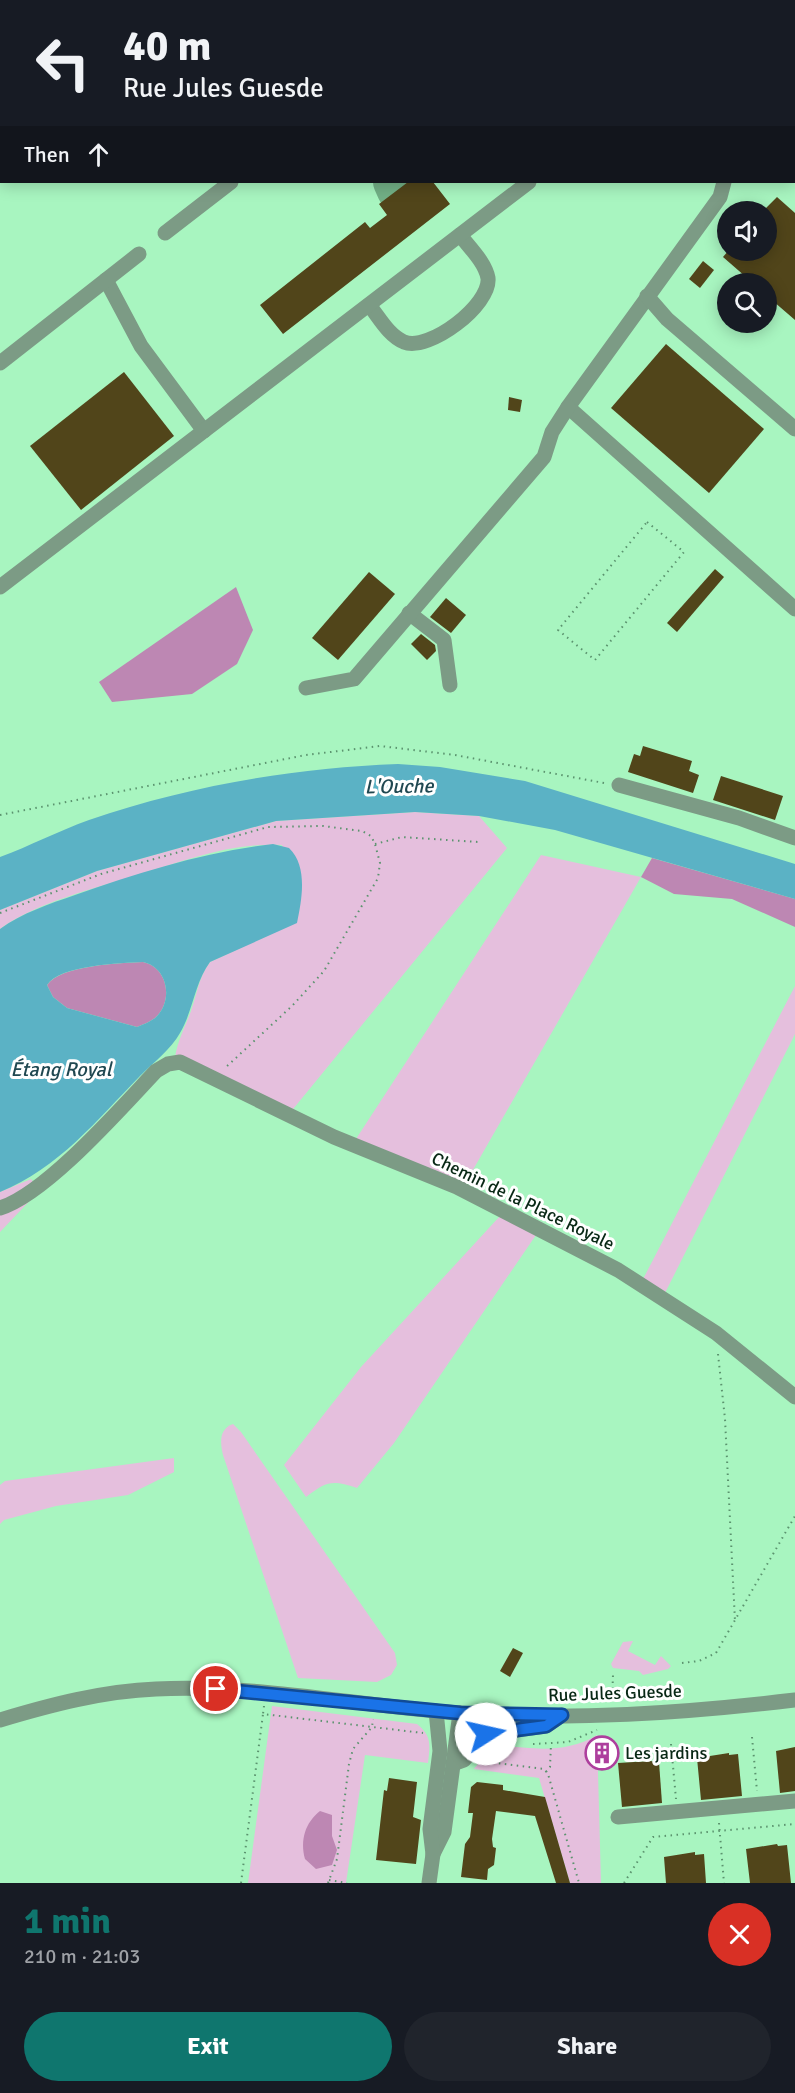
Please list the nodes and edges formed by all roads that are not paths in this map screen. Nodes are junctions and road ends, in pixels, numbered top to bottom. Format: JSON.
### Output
{"nodes":[{"id":1,"x":230,"y":183,"type":"edge"},
{"id":2,"x":528,"y":183,"type":"edge"},
{"id":3,"x":724,"y":183,"type":"edge"},
{"id":4,"x":165,"y":233,"type":"dead end"},
{"id":5,"x":460,"y":235,"type":"junction"},
{"id":6,"x":139,"y":254,"type":"dead end"},
{"id":7,"x":106,"y":280,"type":"junction"},
{"id":8,"x":647,"y":296,"type":"junction"},
{"id":9,"x":369,"y":305,"type":"junction"},
{"id":10,"x":0,"y":363,"type":"edge"},
{"id":11,"x":568,"y":407,"type":"junction"},
{"id":12,"x":795,"y":429,"type":"edge"},
{"id":13,"x":204,"y":431,"type":"junction"},
{"id":14,"x":0,"y":587,"type":"edge"},
{"id":15,"x":795,"y":609,"type":"edge"},
{"id":16,"x":409,"y":613,"type":"junction"},
{"id":17,"x":450,"y":685,"type":"dead end"},
{"id":18,"x":306,"y":688,"type":"dead end"},
{"id":19,"x":619,"y":785,"type":"road end"},
{"id":20,"x":795,"y":838,"type":"edge"},
{"id":21,"x":0,"y":1208,"type":"edge"},
{"id":22,"x":795,"y":1397,"type":"edge"},
{"id":23,"x":795,"y":1700,"type":"edge"},
{"id":24,"x":436,"y":1711,"type":"junction"},
{"id":25,"x":460,"y":1713,"type":"junction"},
{"id":26,"x":562,"y":1715,"type":"junction"},
{"id":27,"x":0,"y":1720,"type":"edge"},
{"id":28,"x":453,"y":1764,"type":"junction"},
{"id":29,"x":795,"y":1801,"type":"edge"},
{"id":30,"x":618,"y":1818,"type":"dead end"},
{"id":31,"x":433,"y":1854,"type":"junction"},
{"id":32,"x":429,"y":1883,"type":"edge"}],
"edges":[{"from":1,"to":4,"type":"street"},
{"from":2,"to":5,"type":"street"},
{"from":3,"to":8,"type":"street"},
{"from":5,"to":9,"type":"street"},
{"from":5,"to":9,"type":"street"},
{"from":6,"to":7,"type":"street"},
{"from":7,"to":10,"type":"street"},
{"from":7,"to":13,"type":"street"},
{"from":8,"to":11,"type":"street"},
{"from":8,"to":12,"type":"street"},
{"from":9,"to":13,"type":"street"},
{"from":11,"to":15,"type":"street"},
{"from":11,"to":16,"type":"street"},
{"from":13,"to":14,"type":"street"},
{"from":16,"to":17,"type":"street"},
{"from":16,"to":18,"type":"street"},
{"from":19,"to":20,"type":"street"},
{"from":21,"to":22,"type":"street","name":"Chemin de la Place Royale"},
{"from":23,"to":26,"type":"street","name":"Rue Jules Guesde"},
{"from":24,"to":25,"type":"street","name":"Rue Jules Guesde"},
{"from":24,"to":27,"type":"street","name":"Rue Jules Guesde"},
{"from":24,"to":31,"type":"street"},
{"from":25,"to":26,"type":"street","name":"Rue Jules Guesde"},
{"from":25,"to":28,"type":"street"},
{"from":26,"to":28,"type":"street"},
{"from":28,"to":31,"type":"street"},
{"from":29,"to":30,"type":"street"},
{"from":31,"to":32,"type":"street"}]}
